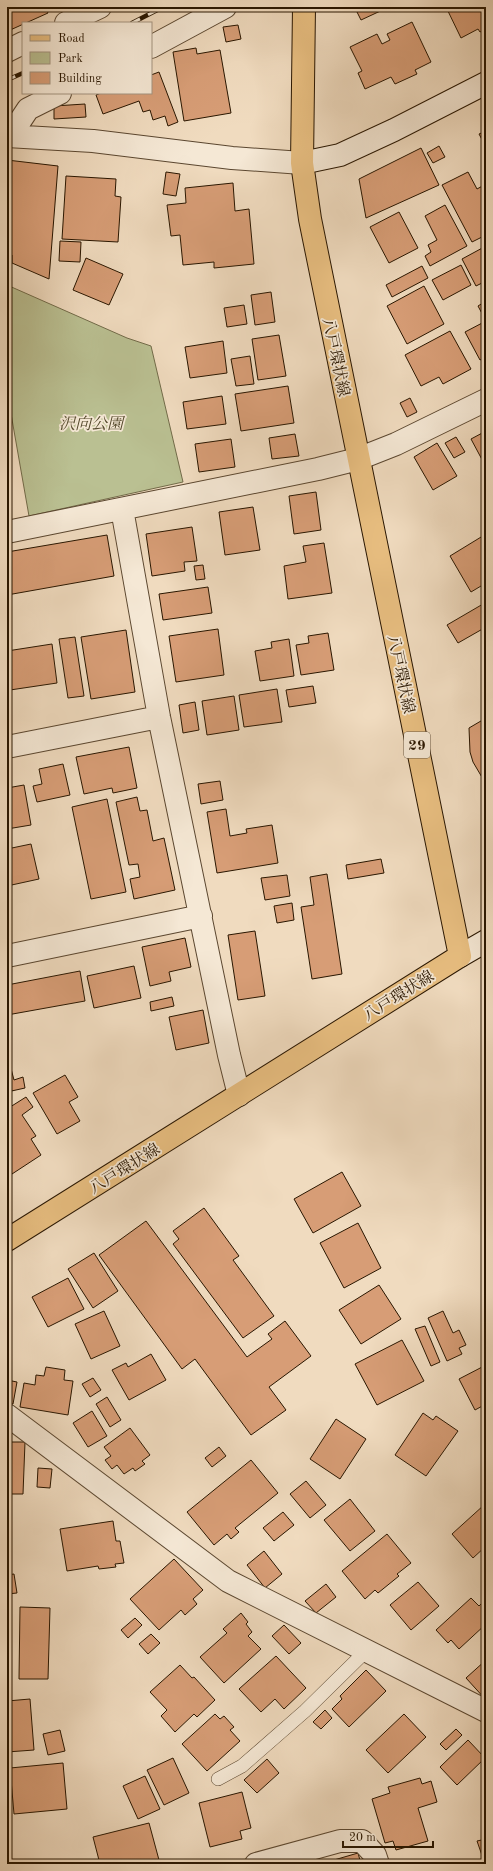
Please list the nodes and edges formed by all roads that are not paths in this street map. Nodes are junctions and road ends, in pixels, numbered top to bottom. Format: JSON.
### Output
{"nodes":[{"id":1,"x":100,"y":7,"type":"edge"},
{"id":2,"x":225,"y":7,"type":"edge"},
{"id":3,"x":304,"y":7,"type":"edge"},
{"id":4,"x":68,"y":22,"type":"edge"},
{"id":5,"x":22,"y":44,"type":"edge"},
{"id":6,"x":152,"y":46,"type":"edge"},
{"id":7,"x":7,"y":51,"type":"edge"},
{"id":8,"x":486,"y":83,"type":"edge"},
{"id":9,"x":58,"y":94,"type":"edge"},
{"id":10,"x":9,"y":136,"type":"edge"},
{"id":11,"x":302,"y":163,"type":"junction"},
{"id":12,"x":486,"y":400,"type":"edge"},
{"id":13,"x":358,"y":459,"type":"junction"},
{"id":14,"x":122,"y":509,"type":"junction"},
{"id":15,"x":7,"y":532,"type":"edge"},
{"id":16,"x":159,"y":717,"type":"junction"},
{"id":17,"x":7,"y":747,"type":"edge"},
{"id":18,"x":201,"y":916,"type":"junction"},
{"id":19,"x":486,"y":941,"type":"edge"},
{"id":20,"x":7,"y":956,"type":"edge"},
{"id":21,"x":460,"y":956,"type":"junction"},
{"id":22,"x":239,"y":1096,"type":"junction"},
{"id":23,"x":7,"y":1240,"type":"edge"},
{"id":24,"x":7,"y":1415,"type":"edge"},
{"id":25,"x":367,"y":1650,"type":"junction"},
{"id":26,"x":486,"y":1711,"type":"edge"},
{"id":27,"x":218,"y":1779,"type":"dead end"},
{"id":28,"x":256,"y":1864,"type":"edge"},
{"id":29,"x":378,"y":1864,"type":"edge"}],
"edges":[{"from":1,"to":4,"type":"street"},
{"from":2,"to":6,"type":"street"},
{"from":3,"to":11,"type":"main road","name":"八戸環状線","number":"29"},
{"from":5,"to":7,"type":"street"},
{"from":8,"to":11,"type":"street"},
{"from":9,"to":10,"type":"street"},
{"from":10,"to":11,"type":"street"},
{"from":11,"to":13,"type":"main road","name":"八戸環状線","number":"29"},
{"from":12,"to":13,"type":"street"},
{"from":13,"to":14,"type":"street"},
{"from":13,"to":21,"type":"main road","name":"八戸環状線","number":"29"},
{"from":14,"to":15,"type":"street"},
{"from":14,"to":16,"type":"street"},
{"from":16,"to":17,"type":"street"},
{"from":16,"to":18,"type":"street"},
{"from":18,"to":20,"type":"street"},
{"from":18,"to":22,"type":"street"},
{"from":19,"to":21,"type":"street"},
{"from":21,"to":22,"type":"main road","name":"八戸環状線"},
{"from":22,"to":23,"type":"main road","name":"八戸環状線"},
{"from":24,"to":25,"type":"street"},
{"from":25,"to":26,"type":"street"},
{"from":25,"to":27,"type":"lane"},
{"from":28,"to":29,"type":"street"}]}
